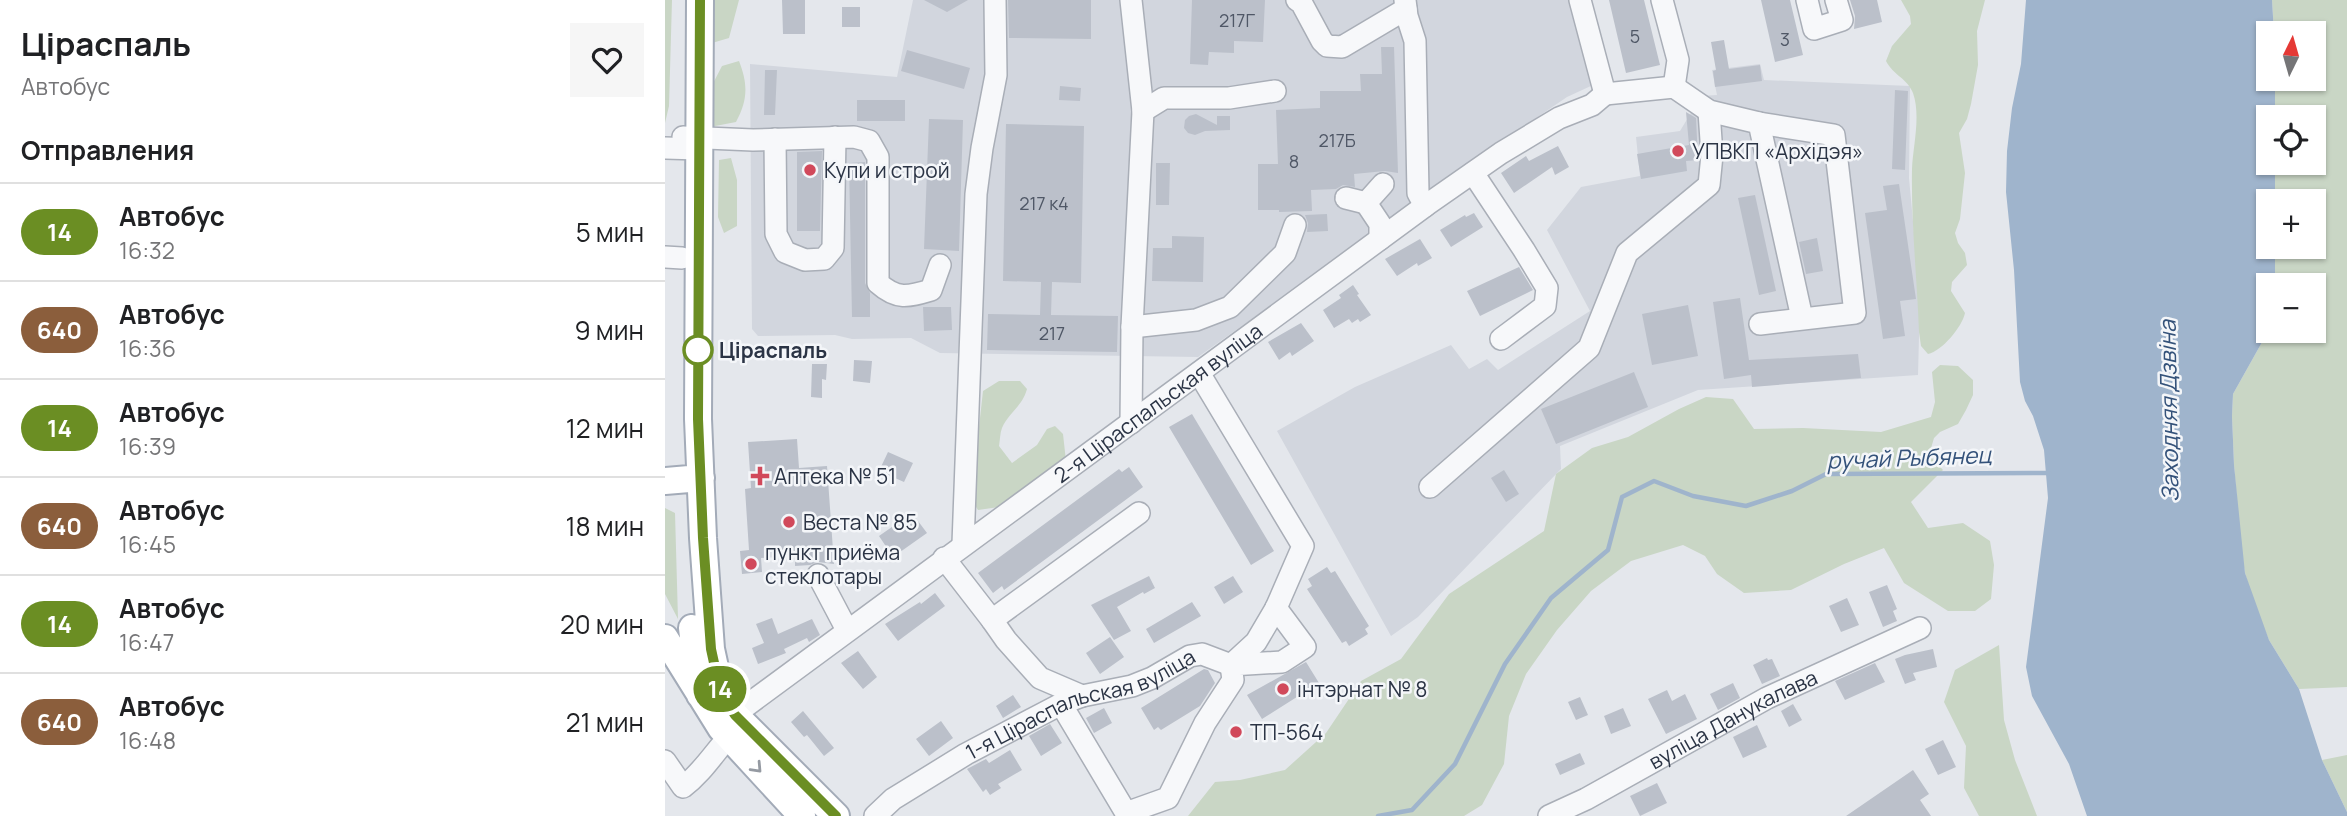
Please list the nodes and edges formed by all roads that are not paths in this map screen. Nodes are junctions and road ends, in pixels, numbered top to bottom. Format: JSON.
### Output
{"nodes":[{"id":1,"x":684,"y":0,"type":"edge"},
{"id":2,"x":700,"y":0,"type":"edge"},
{"id":3,"x":995,"y":0,"type":"edge"},
{"id":4,"x":1131,"y":0,"type":"edge"},
{"id":5,"x":1297,"y":0,"type":"edge"},
{"id":6,"x":1580,"y":0,"type":"edge"},
{"id":7,"x":1662,"y":0,"type":"edge"},
{"id":8,"x":1807,"y":0,"type":"edge"},
{"id":9,"x":1836,"y":0,"type":"edge"},
{"id":10,"x":1406,"y":4,"type":"edge"},
{"id":11,"x":1674,"y":87,"type":"junction"},
{"id":12,"x":1275,"y":91,"type":"dead end"},
{"id":13,"x":1605,"y":94,"type":"junction"},
{"id":14,"x":1143,"y":111,"type":"junction"},
{"id":15,"x":1709,"y":111,"type":"junction"},
{"id":16,"x":1759,"y":122,"type":"junction"},
{"id":17,"x":835,"y":137,"type":"junction"},
{"id":18,"x":775,"y":139,"type":"junction"},
{"id":19,"x":686,"y":144,"type":"edge"},
{"id":20,"x":1473,"y":173,"type":"junction"},
{"id":21,"x":1383,"y":184,"type":"dead end"},
{"id":22,"x":1425,"y":206,"type":"junction"},
{"id":23,"x":1295,"y":226,"type":"dead end"},
{"id":24,"x":1381,"y":239,"type":"junction"},
{"id":25,"x":674,"y":258,"type":"edge"},
{"id":26,"x":940,"y":265,"type":"dead end"},
{"id":27,"x":1802,"y":318,"type":"junction"},
{"id":28,"x":1760,"y":324,"type":"dead end"},
{"id":29,"x":1132,"y":327,"type":"junction"},
{"id":30,"x":1500,"y":339,"type":"dead end"},
{"id":31,"x":1199,"y":373,"type":"junction"},
{"id":32,"x":1131,"y":423,"type":"junction"},
{"id":33,"x":683,"y":479,"type":"edge"},
{"id":34,"x":1430,"y":487,"type":"dead end"},
{"id":35,"x":1139,"y":513,"type":"dead end"},
{"id":36,"x":963,"y":544,"type":"junction"},
{"id":37,"x":944,"y":558,"type":"junction"},
{"id":38,"x":818,"y":575,"type":"dead end"},
{"id":39,"x":1276,"y":608,"type":"junction"},
{"id":40,"x":992,"y":620,"type":"junction"},
{"id":41,"x":1920,"y":628,"type":"dead end"},
{"id":42,"x":847,"y":630,"type":"junction"},
{"id":43,"x":665,"y":638,"type":"edge"},
{"id":44,"x":1231,"y":665,"type":"junction"},
{"id":45,"x":1039,"y":678,"type":"junction"},
{"id":46,"x":700,"y":695,"type":"junction"},
{"id":47,"x":1082,"y":696,"type":"junction"},
{"id":48,"x":1056,"y":707,"type":"junction"},
{"id":49,"x":731,"y":726,"type":"junction"},
{"id":50,"x":665,"y":761,"type":"edge"},
{"id":51,"x":802,"y":816,"type":"edge"},
{"id":52,"x":836,"y":816,"type":"edge"},
{"id":53,"x":875,"y":816,"type":"edge"},
{"id":54,"x":1549,"y":816,"type":"edge"}],
"edges":[{"from":1,"to":19,"type":"main road"},
{"from":2,"to":19,"type":"main road"},
{"from":3,"to":36,"type":"street"},
{"from":4,"to":14,"type":"street"},
{"from":5,"to":10,"type":"street"},
{"from":6,"to":13,"type":"street"},
{"from":7,"to":11,"type":"street"},
{"from":8,"to":9,"type":"street"},
{"from":10,"to":22,"type":"street"},
{"from":11,"to":13,"type":"street"},
{"from":11,"to":15,"type":"street"},
{"from":12,"to":14,"type":"street"},
{"from":13,"to":20,"type":"street","name":"2-я Ціраспальская вуліца"},
{"from":14,"to":29,"type":"street"},
{"from":15,"to":16,"type":"street"},
{"from":15,"to":34,"type":"street"},
{"from":16,"to":27,"type":"street"},
{"from":16,"to":27,"type":"street"},
{"from":17,"to":18,"type":"street"},
{"from":17,"to":18,"type":"street"},
{"from":17,"to":26,"type":"street"},
{"from":18,"to":19,"type":"street"},
{"from":19,"to":25,"type":"main road"},
{"from":19,"to":33,"type":"main road"},
{"from":20,"to":22,"type":"street","name":"2-я Ціраспальская вуліца"},
{"from":20,"to":30,"type":"street"},
{"from":21,"to":24,"type":"street"},
{"from":22,"to":24,"type":"street","name":"2-я Ціраспальская вуліца"},
{"from":23,"to":29,"type":"street"},
{"from":24,"to":31,"type":"street","name":"2-я Ціраспальская вуліца"},
{"from":25,"to":33,"type":"main road"},
{"from":27,"to":28,"type":"street"},
{"from":29,"to":32,"type":"street"},
{"from":31,"to":32,"type":"street","name":"2-я Ціраспальская вуліца"},
{"from":31,"to":39,"type":"street","name":"1-я Ціраспальская вуліца"},
{"from":32,"to":36,"type":"street","name":"2-я Ціраспальская вуліца"},
{"from":33,"to":46,"type":"main road"},
{"from":33,"to":49,"type":"main road"},
{"from":35,"to":40,"type":"street"},
{"from":36,"to":37,"type":"street","name":"2-я Ціраспальская вуліца"},
{"from":37,"to":40,"type":"street"},
{"from":37,"to":42,"type":"street","name":"2-я Ціраспальская вуліца"},
{"from":38,"to":42,"type":"street"},
{"from":39,"to":44,"type":"street","name":"1-я Ціраспальская вуліца"},
{"from":39,"to":44,"type":"street"},
{"from":40,"to":45,"type":"street"},
{"from":41,"to":54,"type":"street","name":"вуліца Данукалава"},
{"from":42,"to":49,"type":"street","name":"2-я Ціраспальская вуліца"},
{"from":43,"to":46,"type":"main road"},
{"from":44,"to":47,"type":"street","name":"1-я Ціраспальская вуліца"},
{"from":44,"to":48,"type":"street"},
{"from":45,"to":47,"type":"street"},
{"from":45,"to":48,"type":"street"},
{"from":46,"to":49,"type":"main road"},
{"from":47,"to":48,"type":"street","name":"1-я Ціраспальская вуліца"},
{"from":48,"to":53,"type":"street","name":"1-я Ціраспальская вуліца"},
{"from":49,"to":50,"type":"street","name":"2-я Ціраспальская вуліца"},
{"from":49,"to":51,"type":"main road","one_way":true},
{"from":49,"to":52,"type":"main road"}]}
